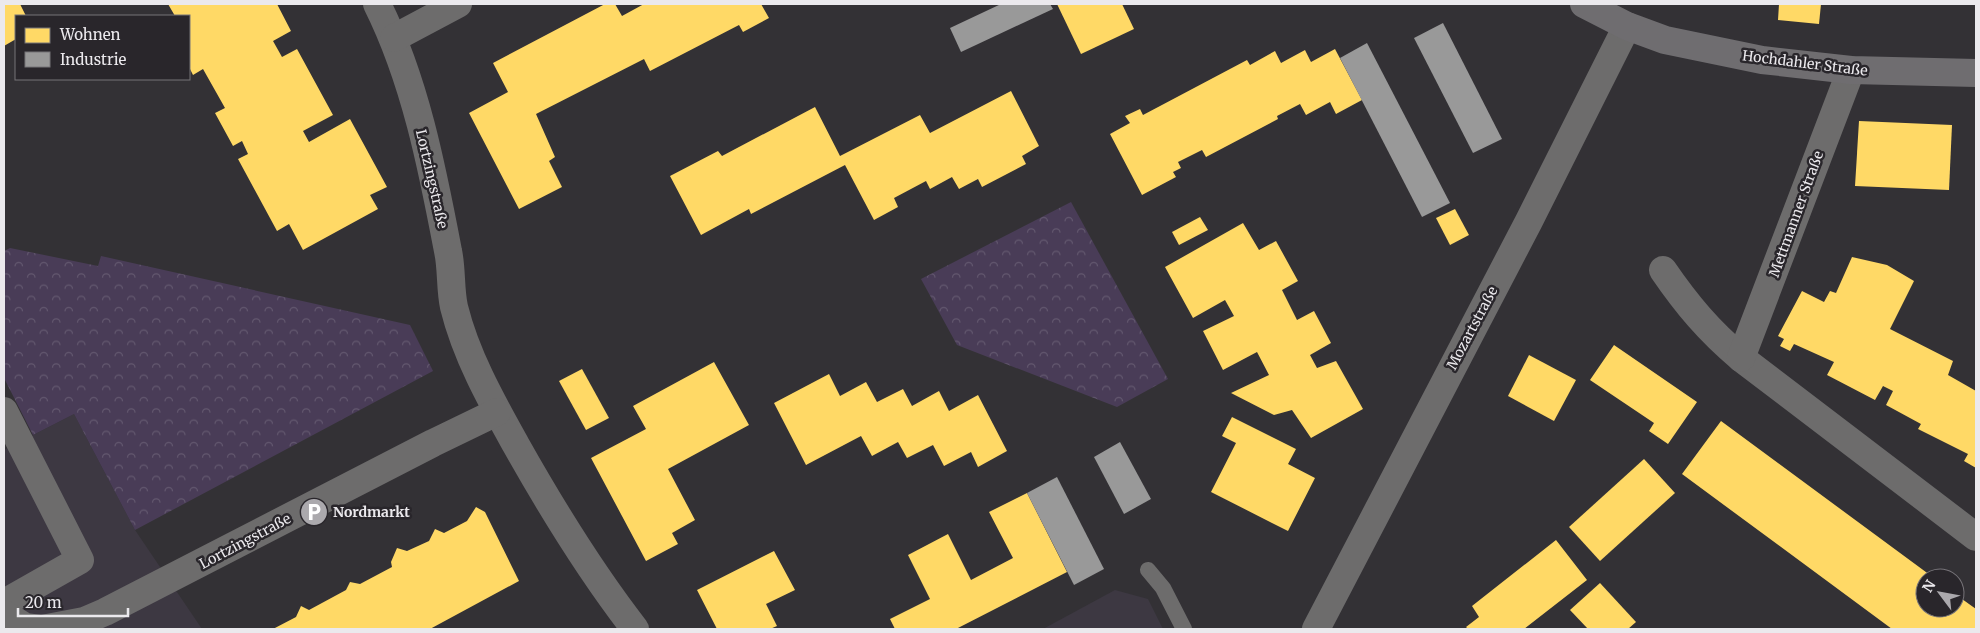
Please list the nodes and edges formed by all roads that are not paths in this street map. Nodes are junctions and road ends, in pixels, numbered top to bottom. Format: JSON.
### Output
{"nodes":[{"id":1,"x":377,"y":4,"type":"edge"},
{"id":2,"x":458,"y":4,"type":"edge"},
{"id":3,"x":1584,"y":4,"type":"edge"},
{"id":4,"x":1627,"y":26,"type":"junction"},
{"id":5,"x":394,"y":38,"type":"junction"},
{"id":6,"x":1851,"y":70,"type":"junction"},
{"id":7,"x":1976,"y":73,"type":"edge"},
{"id":8,"x":1663,"y":270,"type":"dead end"},
{"id":9,"x":1741,"y":358,"type":"junction"},
{"id":10,"x":4,"y":411,"type":"edge"},
{"id":11,"x":497,"y":412,"type":"junction"},
{"id":12,"x":1976,"y":537,"type":"edge"},
{"id":13,"x":1148,"y":570,"type":"dead end"},
{"id":14,"x":4,"y":603,"type":"edge"},
{"id":15,"x":4,"y":614,"type":"edge"},
{"id":16,"x":41,"y":629,"type":"edge"},
{"id":17,"x":636,"y":629,"type":"edge"},
{"id":18,"x":1184,"y":629,"type":"edge"},
{"id":19,"x":1316,"y":629,"type":"edge"}],
"edges":[{"from":1,"to":5,"type":"street","name":"Lortzingstraße"},
{"from":2,"to":5,"type":"street"},
{"from":3,"to":4,"type":"main road","name":"Hochdahler Straße"},
{"from":4,"to":6,"type":"main road","name":"Hochdahler Straße"},
{"from":4,"to":19,"type":"street","name":"Mozartstraße"},
{"from":5,"to":11,"type":"street","name":"Lortzingstraße"},
{"from":6,"to":7,"type":"main road","name":"Hochdahler Straße"},
{"from":6,"to":9,"type":"street","name":"Mettmanner Straße"},
{"from":8,"to":9,"type":"street"},
{"from":9,"to":12,"type":"street"},
{"from":10,"to":14,"type":"street"},
{"from":11,"to":16,"type":"street","name":"Lortzingstraße"},
{"from":11,"to":17,"type":"street","name":"Lortzingstraße"},
{"from":13,"to":18,"type":"lane"},
{"from":15,"to":16,"type":"street","name":"Lortzingstraße"}]}
